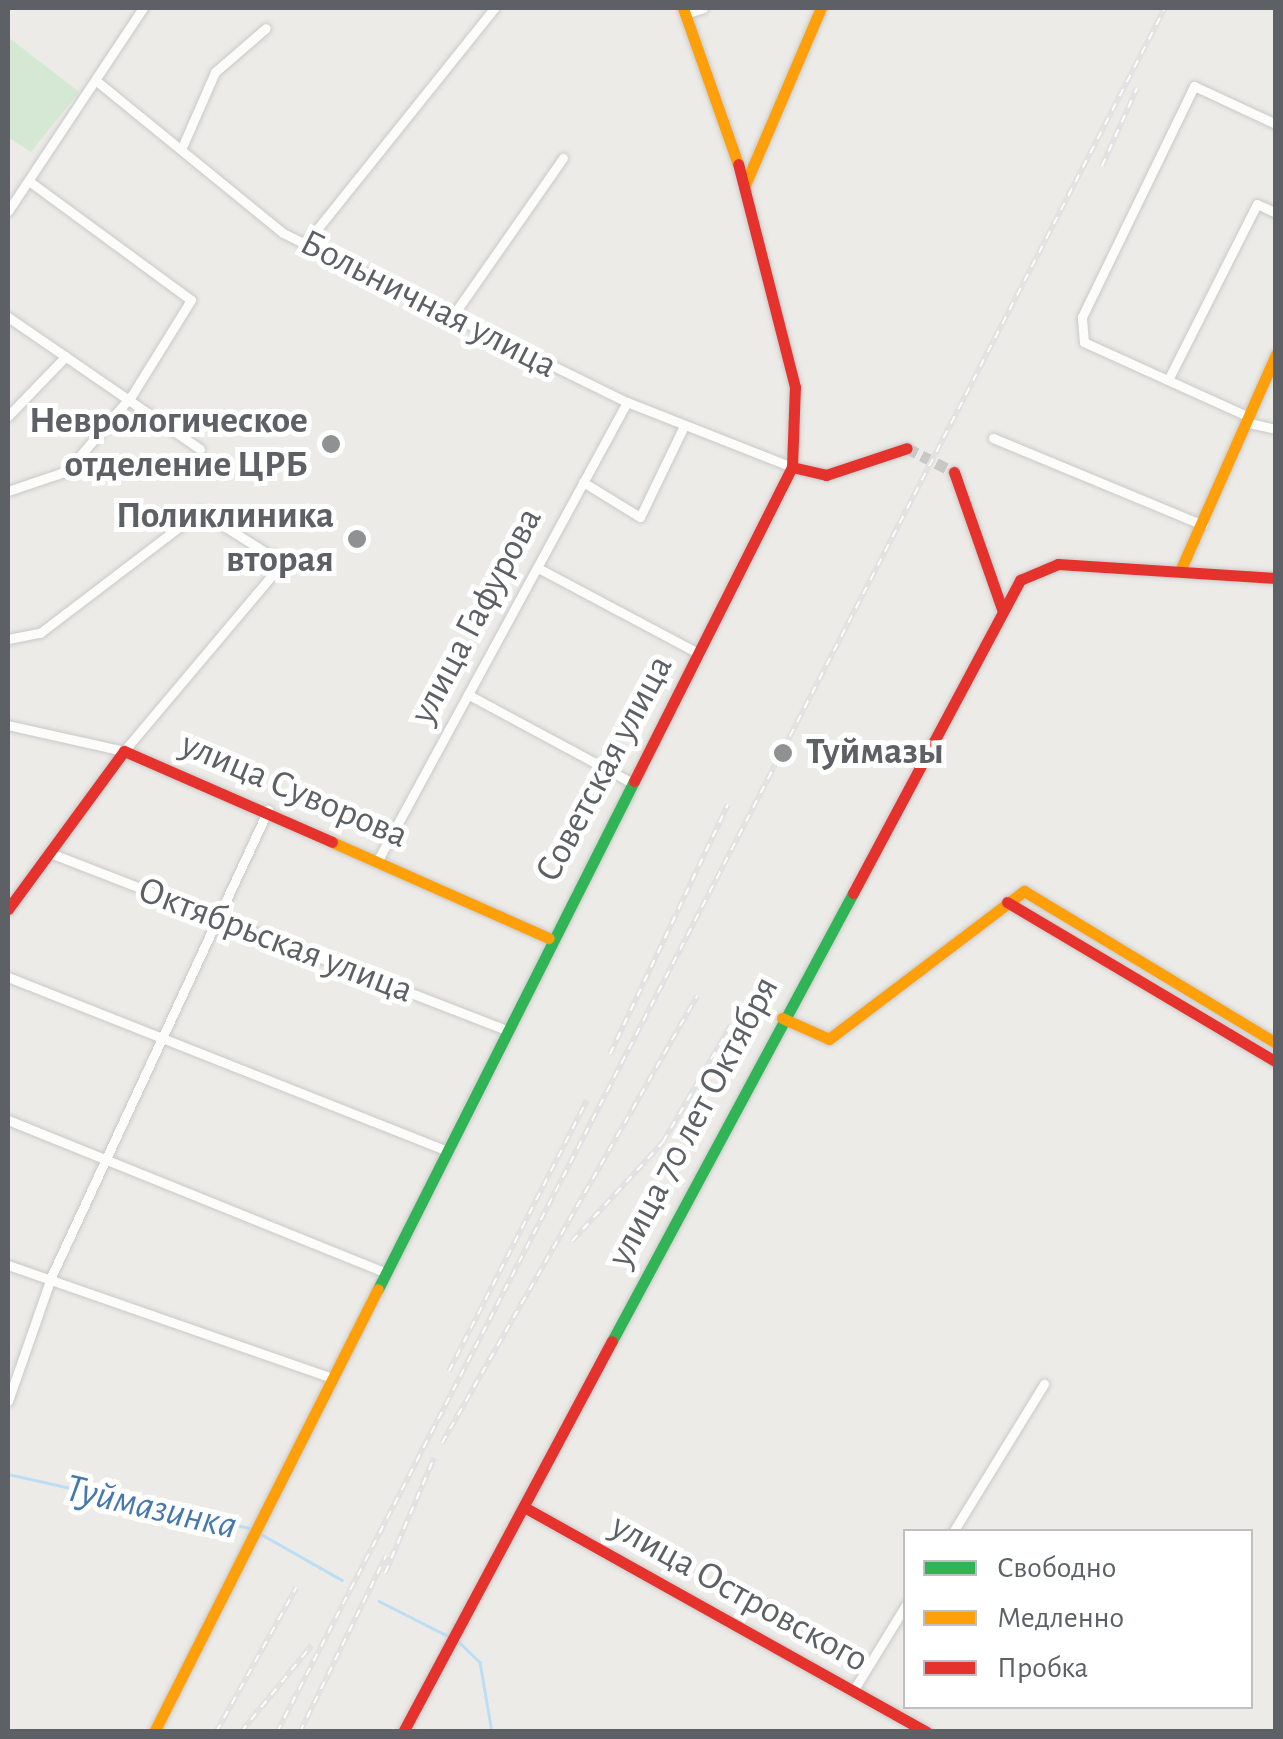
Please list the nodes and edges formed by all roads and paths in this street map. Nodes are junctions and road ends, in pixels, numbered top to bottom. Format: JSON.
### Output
{"nodes":[{"id":1,"x":143,"y":8,"type":"edge"},
{"id":2,"x":494,"y":8,"type":"edge"},
{"id":3,"x":704,"y":8,"type":"edge"},
{"id":4,"x":822,"y":8,"type":"edge"},
{"id":5,"x":684,"y":11,"type":"edge"},
{"id":6,"x":266,"y":28,"type":"dead end"},
{"id":7,"x":99,"y":84,"type":"junction"},
{"id":8,"x":1276,"y":124,"type":"edge"},
{"id":9,"x":183,"y":145,"type":"junction"},
{"id":10,"x":563,"y":158,"type":"dead end"},
{"id":11,"x":29,"y":181,"type":"junction"},
{"id":12,"x":745,"y":185,"type":"junction"},
{"id":13,"x":8,"y":211,"type":"edge"},
{"id":14,"x":1276,"y":213,"type":"edge"},
{"id":15,"x":306,"y":243,"type":"junction"},
{"id":16,"x":8,"y":317,"type":"edge"},
{"id":17,"x":452,"y":317,"type":"junction"},
{"id":18,"x":1276,"y":354,"type":"edge"},
{"id":19,"x":66,"y":356,"type":"junction"},
{"id":20,"x":1168,"y":380,"type":"junction"},
{"id":21,"x":132,"y":395,"type":"junction"},
{"id":22,"x":627,"y":402,"type":"junction"},
{"id":23,"x":8,"y":416,"type":"edge"},
{"id":24,"x":1246,"y":419,"type":"junction"},
{"id":25,"x":684,"y":426,"type":"junction"},
{"id":26,"x":1276,"y":429,"type":"edge"},
{"id":27,"x":994,"y":438,"type":"dead end"},
{"id":28,"x":906,"y":448,"type":"dead end"},
{"id":29,"x":200,"y":449,"type":"dead end"},
{"id":30,"x":792,"y":467,"type":"junction"},
{"id":31,"x":954,"y":472,"type":"tunnel mouth"},
{"id":32,"x":583,"y":482,"type":"junction"},
{"id":33,"x":8,"y":491,"type":"edge"},
{"id":34,"x":1204,"y":526,"type":"junction"},
{"id":35,"x":538,"y":568,"type":"junction"},
{"id":36,"x":1180,"y":572,"type":"junction"},
{"id":37,"x":1276,"y":578,"type":"edge"},
{"id":38,"x":1002,"y":610,"type":"junction"},
{"id":39,"x":8,"y":639,"type":"edge"},
{"id":40,"x":700,"y":654,"type":"junction"},
{"id":41,"x":470,"y":695,"type":"junction"},
{"id":42,"x":8,"y":725,"type":"edge"},
{"id":43,"x":124,"y":752,"type":"junction"},
{"id":44,"x":635,"y":784,"type":"junction"},
{"id":45,"x":268,"y":810,"type":"junction"},
{"id":46,"x":50,"y":854,"type":"junction"},
{"id":47,"x":379,"y":858,"type":"junction"},
{"id":48,"x":1006,"y":902,"type":"junction"},
{"id":49,"x":8,"y":909,"type":"edge"},
{"id":50,"x":217,"y":920,"type":"junction"},
{"id":51,"x":549,"y":938,"type":"junction"},
{"id":52,"x":8,"y":977,"type":"edge"},
{"id":53,"x":782,"y":1018,"type":"junction"},
{"id":54,"x":501,"y":1028,"type":"junction"},
{"id":55,"x":162,"y":1040,"type":"junction"},
{"id":56,"x":1276,"y":1044,"type":"edge"},
{"id":57,"x":1276,"y":1062,"type":"edge"},
{"id":58,"x":8,"y":1120,"type":"edge"},
{"id":59,"x":442,"y":1149,"type":"junction"},
{"id":60,"x":106,"y":1162,"type":"junction"},
{"id":61,"x":8,"y":1265,"type":"edge"},
{"id":62,"x":381,"y":1271,"type":"junction"},
{"id":63,"x":52,"y":1275,"type":"junction"},
{"id":64,"x":330,"y":1377,"type":"junction"},
{"id":65,"x":1044,"y":1384,"type":"dead end"},
{"id":66,"x":8,"y":1402,"type":"edge"},
{"id":67,"x":524,"y":1507,"type":"junction"},
{"id":68,"x":955,"y":1529,"type":"edge"},
{"id":69,"x":903,"y":1610,"type":"edge"},
{"id":70,"x":854,"y":1691,"type":"junction"},
{"id":71,"x":154,"y":1732,"type":"edge"},
{"id":72,"x":403,"y":1732,"type":"edge"},
{"id":73,"x":926,"y":1732,"type":"edge"}],
"edges":[{"from":1,"to":7,"type":"street"},
{"from":2,"to":15,"type":"street"},
{"from":3,"to":5,"type":"street"},
{"from":4,"to":12,"type":"street"},
{"from":5,"to":12,"type":"street","name":"Советская улица"},
{"from":6,"to":9,"type":"street"},
{"from":7,"to":9,"type":"street","name":"Больничная улица"},
{"from":7,"to":11,"type":"street"},
{"from":8,"to":20,"type":"street"},
{"from":9,"to":15,"type":"street","name":"Больничная улица"},
{"from":10,"to":17,"type":"street"},
{"from":11,"to":13,"type":"street"},
{"from":11,"to":21,"type":"street"},
{"from":12,"to":30,"type":"street","name":"Советская улица"},
{"from":14,"to":20,"type":"street"},
{"from":15,"to":17,"type":"street","name":"Больничная улица"},
{"from":16,"to":19,"type":"street"},
{"from":17,"to":22,"type":"street","name":"Больничная улица"},
{"from":18,"to":24,"type":"street"},
{"from":19,"to":21,"type":"street"},
{"from":19,"to":23,"type":"street"},
{"from":20,"to":24,"type":"street"},
{"from":21,"to":29,"type":"street"},
{"from":21,"to":33,"type":"street"},
{"from":22,"to":25,"type":"street","name":"Больничная улица"},
{"from":22,"to":32,"type":"street","name":"улица Гафурова"},
{"from":24,"to":26,"type":"street"},
{"from":24,"to":34,"type":"street"},
{"from":25,"to":30,"type":"street","name":"Больничная улица"},
{"from":25,"to":32,"type":"street"},
{"from":27,"to":34,"type":"street"},
{"from":28,"to":30,"type":"street"},
{"from":30,"to":40,"type":"street","name":"Советская улица"},
{"from":31,"to":38,"type":"street"},
{"from":32,"to":35,"type":"street","name":"улица Гафурова"},
{"from":34,"to":36,"type":"street"},
{"from":35,"to":40,"type":"street"},
{"from":35,"to":41,"type":"street","name":"улица Гафурова"},
{"from":36,"to":37,"type":"street"},
{"from":36,"to":38,"type":"street","name":"улица 70 лет Октября"},
{"from":38,"to":53,"type":"street","name":"улица 70 лет Октября"},
{"from":39,"to":43,"type":"street"},
{"from":40,"to":44,"type":"street","name":"Советская улица"},
{"from":41,"to":44,"type":"street"},
{"from":41,"to":47,"type":"street","name":"улица Гафурова"},
{"from":42,"to":43,"type":"street","name":"улица Суворова"},
{"from":43,"to":45,"type":"street","name":"улица Суворова"},
{"from":43,"to":46,"type":"street"},
{"from":44,"to":51,"type":"street","name":"Советская улица"},
{"from":45,"to":47,"type":"street","name":"улица Суворова"},
{"from":45,"to":50,"type":"street"},
{"from":46,"to":49,"type":"street"},
{"from":46,"to":50,"type":"street","name":"Октябрьская улица"},
{"from":47,"to":51,"type":"street","name":"улица Суворова"},
{"from":48,"to":53,"type":"street"},
{"from":48,"to":56,"type":"street"},
{"from":48,"to":57,"type":"street"},
{"from":50,"to":54,"type":"street","name":"Октябрьская улица"},
{"from":50,"to":55,"type":"street"},
{"from":51,"to":54,"type":"street","name":"Советская улица"},
{"from":52,"to":55,"type":"street"},
{"from":53,"to":67,"type":"street","name":"улица 70 лет Октября"},
{"from":54,"to":59,"type":"street","name":"Советская улица"},
{"from":55,"to":59,"type":"street"},
{"from":55,"to":60,"type":"street"},
{"from":58,"to":60,"type":"street"},
{"from":59,"to":62,"type":"street","name":"Советская улица"},
{"from":60,"to":62,"type":"street"},
{"from":60,"to":63,"type":"street"},
{"from":61,"to":63,"type":"street"},
{"from":62,"to":64,"type":"street","name":"Советская улица"},
{"from":63,"to":64,"type":"street"},
{"from":63,"to":66,"type":"street"},
{"from":64,"to":71,"type":"street","name":"Советская улица"},
{"from":65,"to":68,"type":"street"},
{"from":67,"to":70,"type":"street","name":"улица Островского"},
{"from":67,"to":72,"type":"street","name":"улица 70 лет Октября"},
{"from":69,"to":70,"type":"street"},
{"from":70,"to":73,"type":"street","name":"улица Островского"}]}
